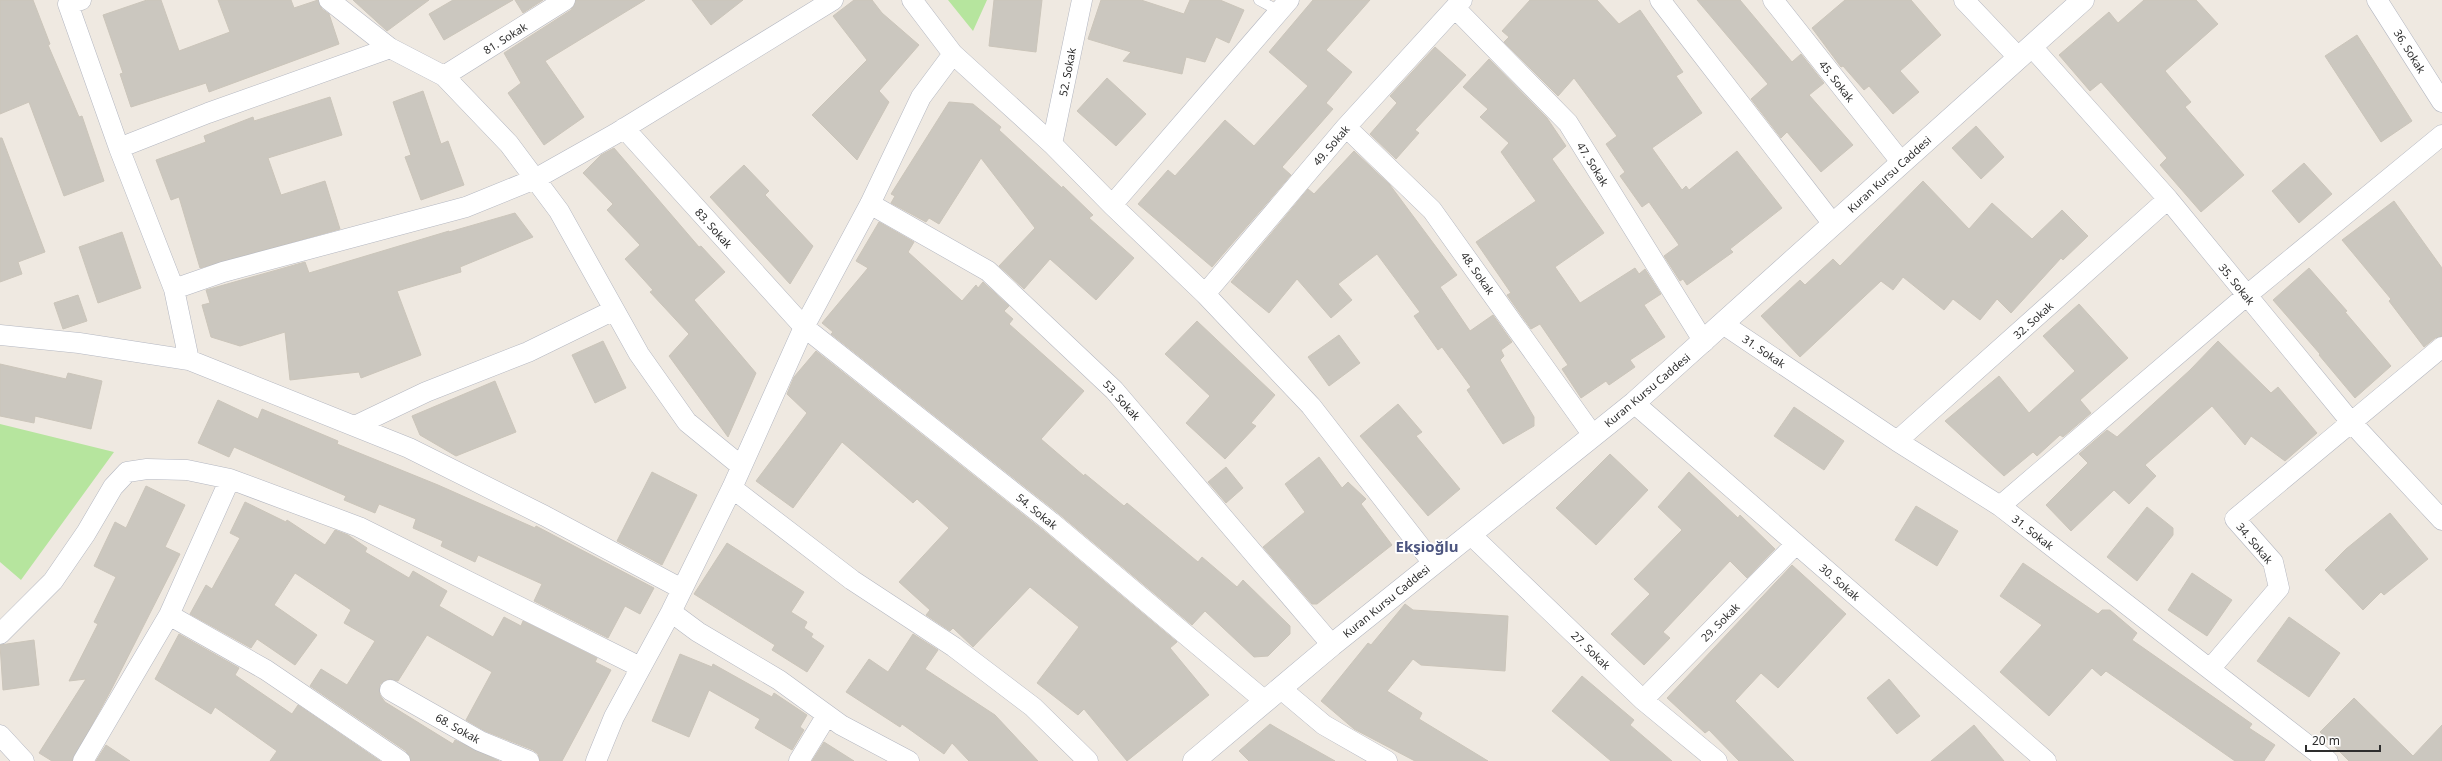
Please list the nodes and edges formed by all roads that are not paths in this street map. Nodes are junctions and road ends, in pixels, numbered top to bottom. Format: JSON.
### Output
{"nodes":[{"id":1,"x":329,"y":0,"type":"edge"},
{"id":2,"x":565,"y":0,"type":"edge"},
{"id":3,"x":833,"y":0,"type":"edge"},
{"id":4,"x":912,"y":0,"type":"edge"},
{"id":5,"x":1082,"y":0,"type":"edge"},
{"id":6,"x":1259,"y":0,"type":"edge"},
{"id":7,"x":1660,"y":0,"type":"edge"},
{"id":8,"x":1773,"y":0,"type":"edge"},
{"id":9,"x":1964,"y":0,"type":"edge"},
{"id":10,"x":2083,"y":0,"type":"edge"},
{"id":11,"x":2377,"y":0,"type":"edge"},
{"id":12,"x":72,"y":1,"type":"edge"},
{"id":13,"x":1459,"y":4,"type":"edge"},
{"id":14,"x":1284,"y":5,"type":"edge"},
{"id":15,"x":390,"y":48,"type":"junction"},
{"id":16,"x":2025,"y":52,"type":"junction"},
{"id":17,"x":953,"y":54,"type":"junction"},
{"id":18,"x":444,"y":76,"type":"junction"},
{"id":19,"x":2442,"y":102,"type":"edge"},
{"id":20,"x":1346,"y":127,"type":"junction"},
{"id":21,"x":624,"y":128,"type":"junction"},
{"id":22,"x":2442,"y":135,"type":"edge"},
{"id":23,"x":1052,"y":144,"type":"junction"},
{"id":24,"x":119,"y":148,"type":"junction"},
{"id":25,"x":1902,"y":163,"type":"junction"},
{"id":26,"x":535,"y":179,"type":"junction"},
{"id":27,"x":2168,"y":199,"type":"junction"},
{"id":28,"x":870,"y":204,"type":"junction"},
{"id":29,"x":1112,"y":205,"type":"junction"},
{"id":30,"x":1833,"y":224,"type":"junction"},
{"id":31,"x":174,"y":289,"type":"junction"},
{"id":32,"x":1205,"y":294,"type":"junction"},
{"id":33,"x":2246,"y":296,"type":"junction"},
{"id":34,"x":614,"y":310,"type":"junction"},
{"id":35,"x":1723,"y":324,"type":"junction"},
{"id":36,"x":804,"y":327,"type":"junction"},
{"id":37,"x":0,"y":335,"type":"edge"},
{"id":38,"x":1704,"y":342,"type":"junction"},
{"id":39,"x":2442,"y":347,"type":"edge"},
{"id":40,"x":190,"y":360,"type":"junction"},
{"id":41,"x":1634,"y":403,"type":"junction"},
{"id":42,"x":2351,"y":422,"type":"junction"},
{"id":43,"x":357,"y":425,"type":"junction"},
{"id":44,"x":1592,"y":434,"type":"junction"},
{"id":45,"x":1897,"y":441,"type":"junction"},
{"id":46,"x":741,"y":466,"type":"junction"},
{"id":47,"x":230,"y":479,"type":"junction"},
{"id":48,"x":732,"y":488,"type":"junction"},
{"id":49,"x":2000,"y":506,"type":"junction"},
{"id":50,"x":2442,"y":520,"type":"edge"},
{"id":51,"x":1470,"y":534,"type":"junction"},
{"id":52,"x":1796,"y":544,"type":"junction"},
{"id":53,"x":1434,"y":563,"type":"junction"},
{"id":54,"x":682,"y":589,"type":"junction"},
{"id":55,"x":671,"y":612,"type":"junction"},
{"id":56,"x":169,"y":615,"type":"junction"},
{"id":57,"x":0,"y":634,"type":"edge"},
{"id":58,"x":1332,"y":645,"type":"junction"},
{"id":59,"x":640,"y":666,"type":"junction"},
{"id":60,"x":2210,"y":669,"type":"junction"},
{"id":61,"x":390,"y":690,"type":"dead end"},
{"id":62,"x":1273,"y":694,"type":"junction"},
{"id":63,"x":1643,"y":700,"type":"junction"},
{"id":64,"x":827,"y":714,"type":"junction"},
{"id":65,"x":1,"y":738,"type":"edge"},
{"id":66,"x":2039,"y":759,"type":"edge"},
{"id":67,"x":24,"y":761,"type":"edge"},
{"id":68,"x":83,"y":761,"type":"edge"},
{"id":69,"x":400,"y":761,"type":"edge"},
{"id":70,"x":529,"y":761,"type":"edge"},
{"id":71,"x":596,"y":761,"type":"edge"},
{"id":72,"x":799,"y":761,"type":"edge"},
{"id":73,"x":909,"y":761,"type":"edge"},
{"id":74,"x":1088,"y":761,"type":"edge"},
{"id":75,"x":1194,"y":761,"type":"edge"},
{"id":76,"x":1387,"y":761,"type":"edge"},
{"id":77,"x":1717,"y":761,"type":"edge"},
{"id":78,"x":2328,"y":761,"type":"edge"}],
"edges":[{"from":1,"to":15,"type":"street"},
{"from":2,"to":18,"type":"street","name":"81. Sokak"},
{"from":3,"to":21,"type":"street"},
{"from":4,"to":17,"type":"street"},
{"from":5,"to":23,"type":"street","name":"52. Sokak"},
{"from":6,"to":14,"type":"lane"},
{"from":7,"to":30,"type":"street"},
{"from":8,"to":25,"type":"street","name":"45. Sokak"},
{"from":9,"to":16,"type":"street","name":"35. Sokak"},
{"from":10,"to":16,"type":"main road","name":"Kuran Kursu Caddesi"},
{"from":11,"to":19,"type":"street","name":"36. Sokak"},
{"from":12,"to":24,"type":"street"},
{"from":13,"to":20,"type":"street","name":"49. Sokak"},
{"from":13,"to":38,"type":"street","name":"47. Sokak"},
{"from":14,"to":29,"type":"street"},
{"from":15,"to":18,"type":"street"},
{"from":15,"to":24,"type":"street"},
{"from":16,"to":25,"type":"main road","name":"Kuran Kursu Caddesi"},
{"from":16,"to":27,"type":"street","name":"35. Sokak"},
{"from":17,"to":23,"type":"street"},
{"from":17,"to":28,"type":"street"},
{"from":18,"to":26,"type":"street"},
{"from":20,"to":32,"type":"street","name":"49. Sokak"},
{"from":20,"to":44,"type":"street","name":"48. Sokak"},
{"from":21,"to":26,"type":"street"},
{"from":21,"to":36,"type":"street","name":"83. Sokak"},
{"from":22,"to":33,"type":"street"},
{"from":23,"to":29,"type":"street"},
{"from":24,"to":31,"type":"street"},
{"from":25,"to":30,"type":"main road","name":"Kuran Kursu Caddesi"},
{"from":26,"to":31,"type":"street"},
{"from":26,"to":34,"type":"street"},
{"from":27,"to":33,"type":"street","name":"35. Sokak"},
{"from":27,"to":45,"type":"street","name":"32. Sokak"},
{"from":28,"to":36,"type":"street"},
{"from":28,"to":58,"type":"street","name":"53. Sokak"},
{"from":29,"to":32,"type":"street"},
{"from":30,"to":35,"type":"main road","name":"Kuran Kursu Caddesi"},
{"from":31,"to":40,"type":"street"},
{"from":32,"to":53,"type":"street"},
{"from":33,"to":42,"type":"street","name":"35. Sokak"},
{"from":33,"to":49,"type":"street"},
{"from":34,"to":43,"type":"street"},
{"from":34,"to":46,"type":"street"},
{"from":35,"to":38,"type":"main road","name":"Kuran Kursu Caddesi"},
{"from":35,"to":45,"type":"street","name":"31. Sokak"},
{"from":36,"to":46,"type":"street"},
{"from":36,"to":62,"type":"street","name":"54. Sokak"},
{"from":37,"to":40,"type":"street"},
{"from":38,"to":41,"type":"main road","name":"Kuran Kursu Caddesi"},
{"from":39,"to":42,"type":"street"},
{"from":40,"to":43,"type":"street"},
{"from":41,"to":44,"type":"main road","name":"Kuran Kursu Caddesi"},
{"from":41,"to":52,"type":"street","name":"30. Sokak"},
{"from":42,"to":50,"type":"street","name":"35. Sokak"},
{"from":42,"to":60,"type":"street","name":"34. Sokak"},
{"from":43,"to":54,"type":"street"},
{"from":44,"to":51,"type":"main road","name":"Kuran Kursu Caddesi"},
{"from":45,"to":49,"type":"street","name":"31. Sokak"},
{"from":46,"to":48,"type":"street"},
{"from":47,"to":56,"type":"street"},
{"from":47,"to":57,"type":"street"},
{"from":47,"to":59,"type":"street"},
{"from":48,"to":54,"type":"street"},
{"from":48,"to":74,"type":"street"},
{"from":49,"to":60,"type":"street","name":"31. Sokak"},
{"from":51,"to":53,"type":"main road","name":"Kuran Kursu Caddesi"},
{"from":51,"to":63,"type":"street","name":"27. Sokak"},
{"from":52,"to":63,"type":"street","name":"29. Sokak"},
{"from":52,"to":66,"type":"street","name":"30. Sokak"},
{"from":53,"to":58,"type":"main road","name":"Kuran Kursu Caddesi"},
{"from":54,"to":55,"type":"street"},
{"from":55,"to":59,"type":"street"},
{"from":55,"to":64,"type":"street"},
{"from":56,"to":68,"type":"street"},
{"from":56,"to":69,"type":"street"},
{"from":58,"to":62,"type":"main road","name":"Kuran Kursu Caddesi"},
{"from":59,"to":71,"type":"street"},
{"from":60,"to":78,"type":"street","name":"31. Sokak"},
{"from":61,"to":70,"type":"street","name":"68. Sokak"},
{"from":62,"to":75,"type":"main road","name":"Kuran Kursu Caddesi"},
{"from":62,"to":76,"type":"street","name":"54. Sokak"},
{"from":63,"to":77,"type":"street","name":"27. Sokak"},
{"from":64,"to":72,"type":"street"},
{"from":64,"to":73,"type":"street"},
{"from":65,"to":67,"type":"street"}]}
